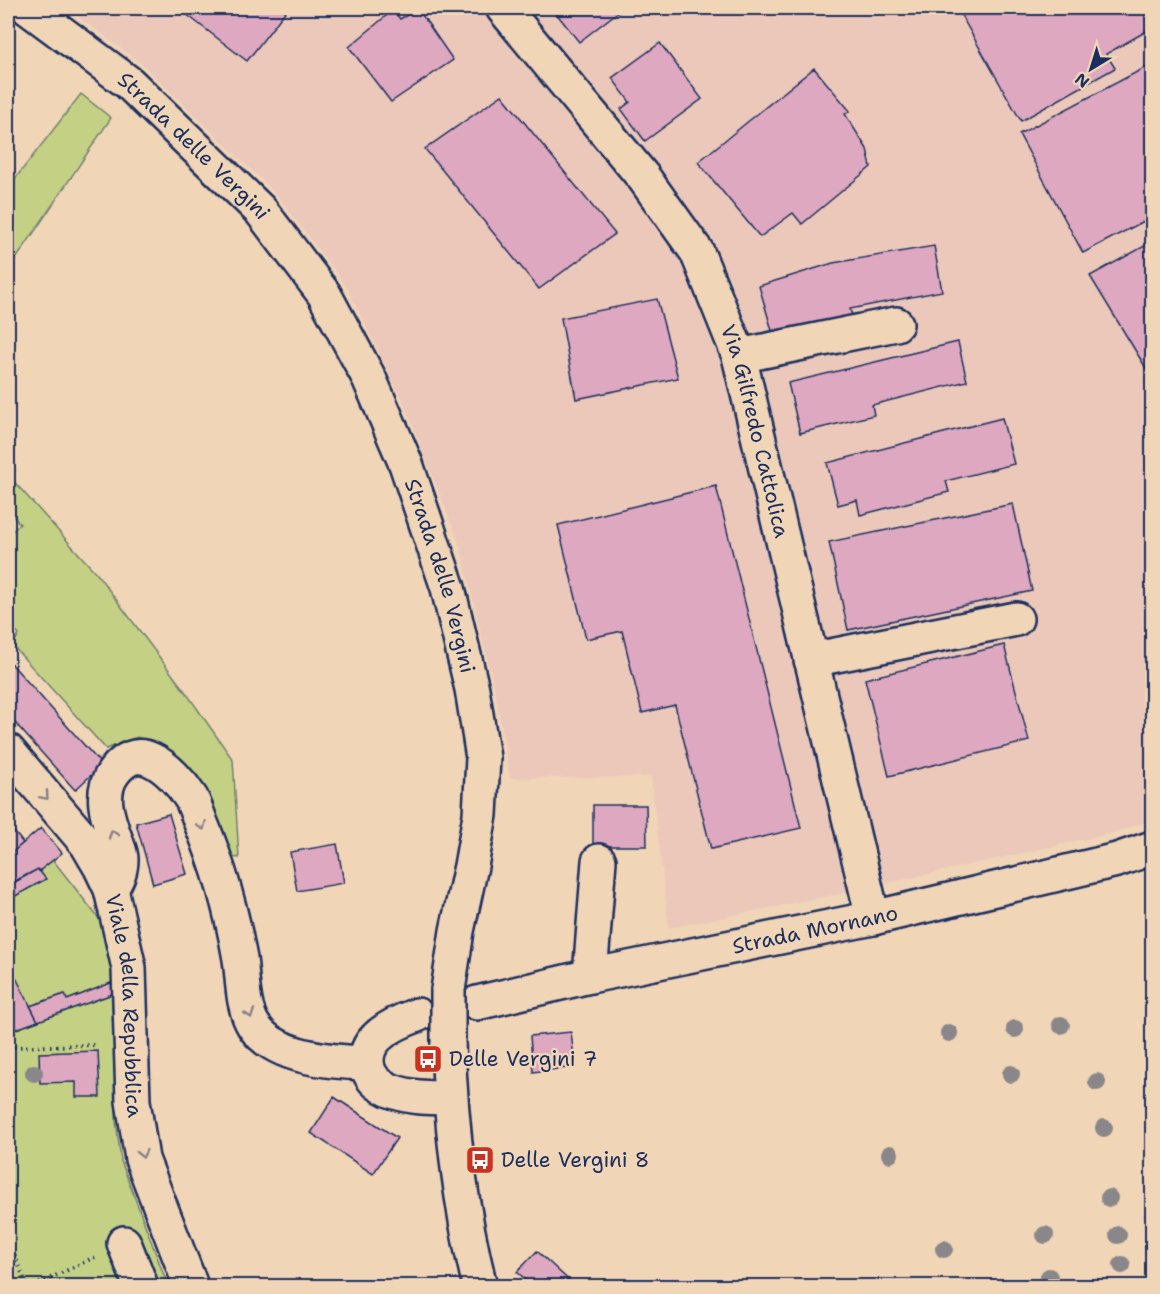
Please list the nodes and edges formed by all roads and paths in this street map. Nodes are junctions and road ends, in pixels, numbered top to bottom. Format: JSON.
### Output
{"nodes":[{"id":1,"x":28,"y":8,"type":"edge"},
{"id":2,"x":503,"y":8,"type":"edge"},
{"id":3,"x":896,"y":324,"type":"dead end"},
{"id":4,"x":739,"y":356,"type":"junction"},
{"id":5,"x":1016,"y":619,"type":"dead end"},
{"id":6,"x":811,"y":660,"type":"junction"},
{"id":7,"x":8,"y":751,"type":"edge"},
{"id":8,"x":1152,"y":848,"type":"edge"},
{"id":9,"x":598,"y":861,"type":"dead end"},
{"id":10,"x":111,"y":889,"type":"junction"},
{"id":11,"x":873,"y":918,"type":"junction"},
{"id":12,"x":590,"y":976,"type":"junction"},
{"id":13,"x":463,"y":996,"type":"junction"},
{"id":14,"x":417,"y":1015,"type":"dead end"},
{"id":15,"x":95,"y":1045,"type":"dead end"},
{"id":16,"x":8,"y":1047,"type":"edge"},
{"id":17,"x":367,"y":1063,"type":"junction"},
{"id":18,"x":450,"y":1098,"type":"junction"},
{"id":19,"x":8,"y":1238,"type":"edge"},
{"id":20,"x":124,"y":1243,"type":"joint"},
{"id":21,"x":8,"y":1266,"type":"edge"},
{"id":22,"x":51,"y":1278,"type":"junction"},
{"id":23,"x":25,"y":1281,"type":"junction"},
{"id":24,"x":15,"y":1286,"type":"edge"},
{"id":25,"x":27,"y":1287,"type":"edge"},
{"id":26,"x":34,"y":1287,"type":"edge"},
{"id":27,"x":57,"y":1287,"type":"edge"},
{"id":28,"x":141,"y":1287,"type":"edge"},
{"id":29,"x":191,"y":1287,"type":"edge"},
{"id":30,"x":480,"y":1287,"type":"edge"}],
"edges":[{"from":1,"to":13,"type":"street","name":"Strada delle Vergini"},
{"from":2,"to":4,"type":"street","name":"Via Gilfredo Cattolica"},
{"from":3,"to":4,"type":"street"},
{"from":4,"to":6,"type":"street","name":"Via Gilfredo Cattolica"},
{"from":5,"to":6,"type":"street"},
{"from":6,"to":11,"type":"street","name":"Via Gilfredo Cattolica"},
{"from":7,"to":10,"type":"street","name":"Viale della Repubblica","one_way":true},
{"from":8,"to":11,"type":"street","name":"Strada Mornano"},
{"from":9,"to":12,"type":"street"},
{"from":10,"to":17,"type":"street","one_way":true},
{"from":10,"to":29,"type":"street","name":"Viale della Repubblica","one_way":true},
{"from":11,"to":12,"type":"street","name":"Strada Mornano"},
{"from":12,"to":13,"type":"street","name":"Strada Mornano"},
{"from":13,"to":18,"type":"street","name":"Strada delle Vergini","bridge":true},
{"from":14,"to":17,"type":"street"},
{"from":15,"to":16,"type":"path"},
{"from":17,"to":18,"type":"street"},
{"from":18,"to":30,"type":"street","name":"Strada delle Vergini"},
{"from":19,"to":23,"type":"path"},
{"from":20,"to":22,"type":"path"},
{"from":20,"to":28,"type":"street"},
{"from":21,"to":24,"type":"path"},
{"from":22,"to":26,"type":"path"},
{"from":22,"to":27,"type":"path"},
{"from":23,"to":24,"type":"path"},
{"from":23,"to":25,"type":"path"}]}
